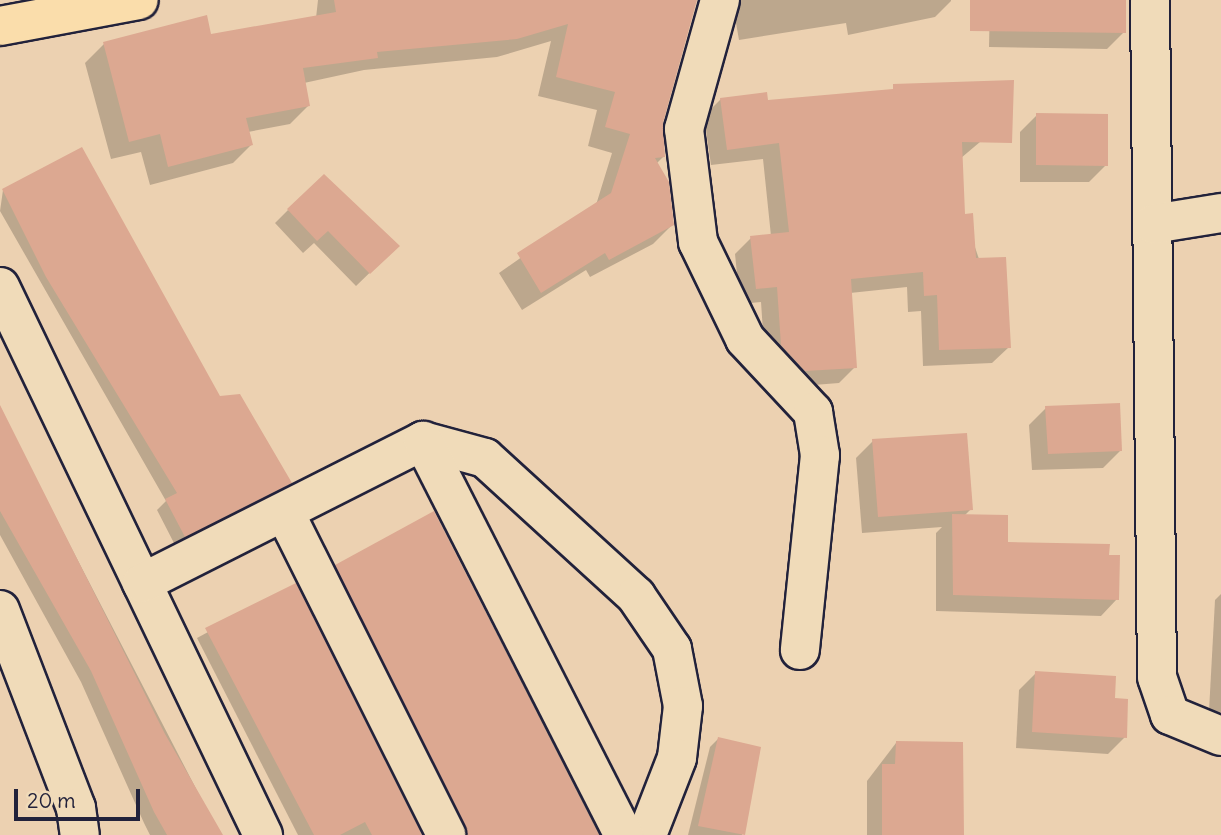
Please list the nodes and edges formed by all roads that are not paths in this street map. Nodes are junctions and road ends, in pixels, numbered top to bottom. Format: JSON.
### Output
{"nodes":[{"id":1,"x":139,"y":0,"type":"edge"},
{"id":2,"x":720,"y":0,"type":"edge"},
{"id":3,"x":1150,"y":0,"type":"edge"},
{"id":4,"x":0,"y":26,"type":"edge"},
{"id":5,"x":1221,"y":213,"type":"edge"},
{"id":6,"x":1153,"y":224,"type":"junction"},
{"id":7,"x":0,"y":287,"type":"edge"},
{"id":8,"x":424,"y":441,"type":"junction"},
{"id":9,"x":286,"y":515,"type":"junction"},
{"id":10,"x":142,"y":583,"type":"junction"},
{"id":11,"x":0,"y":610,"type":"edge"},
{"id":12,"x":800,"y":650,"type":"dead end"},
{"id":13,"x":1221,"y":736,"type":"edge"},
{"id":14,"x":80,"y":835,"type":"edge"},
{"id":15,"x":263,"y":835,"type":"edge"},
{"id":16,"x":446,"y":835,"type":"edge"},
{"id":17,"x":624,"y":835,"type":"edge"},
{"id":18,"x":647,"y":835,"type":"edge"}],
"edges":[{"from":1,"to":4,"type":"main road"},
{"from":2,"to":12,"type":"street"},
{"from":3,"to":6,"type":"street"},
{"from":5,"to":6,"type":"street"},
{"from":6,"to":13,"type":"street"},
{"from":7,"to":10,"type":"street"},
{"from":8,"to":9,"type":"street"},
{"from":8,"to":17,"type":"street"},
{"from":8,"to":18,"type":"street"},
{"from":9,"to":10,"type":"street"},
{"from":9,"to":16,"type":"street"},
{"from":10,"to":15,"type":"street"},
{"from":11,"to":14,"type":"street"}]}
